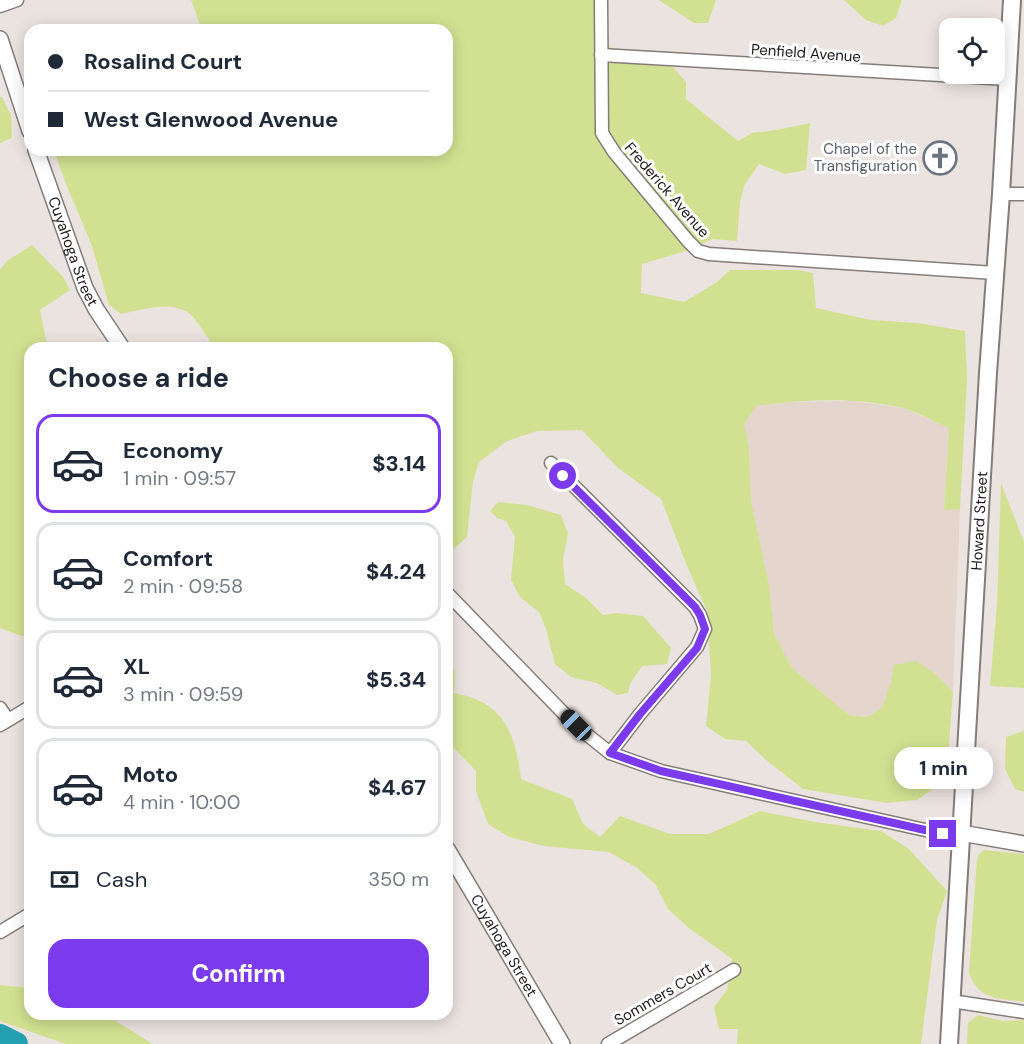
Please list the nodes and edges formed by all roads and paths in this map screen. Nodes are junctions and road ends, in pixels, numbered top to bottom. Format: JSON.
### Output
{"nodes":[{"id":1,"x":17,"y":0,"type":"edge"},
{"id":2,"x":601,"y":0,"type":"edge"},
{"id":3,"x":1012,"y":0,"type":"edge"},
{"id":4,"x":0,"y":6,"type":"edge"},
{"id":5,"x":0,"y":39,"type":"edge"},
{"id":6,"x":602,"y":55,"type":"junction"},
{"id":7,"x":1008,"y":79,"type":"junction"},
{"id":8,"x":24,"y":113,"type":"edge"},
{"id":9,"x":38,"y":156,"type":"edge"},
{"id":10,"x":1001,"y":194,"type":"junction"},
{"id":11,"x":1024,"y":194,"type":"edge"},
{"id":12,"x":995,"y":273,"type":"junction"},
{"id":13,"x":118,"y":342,"type":"edge"},
{"id":14,"x":551,"y":463,"type":"dead end"},
{"id":15,"x":453,"y":599,"type":"edge"},
{"id":16,"x":0,"y":708,"type":"edge"},
{"id":17,"x":24,"y":711,"type":"edge"},
{"id":18,"x":4,"y":723,"type":"edge"},
{"id":19,"x":610,"y":753,"type":"junction"},
{"id":20,"x":961,"y":833,"type":"junction"},
{"id":21,"x":1024,"y":844,"type":"edge"},
{"id":22,"x":453,"y":859,"type":"edge"},
{"id":23,"x":24,"y":917,"type":"edge"},
{"id":24,"x":1,"y":930,"type":"edge"},
{"id":25,"x":734,"y":970,"type":"dead end"},
{"id":26,"x":951,"y":1000,"type":"junction"},
{"id":27,"x":1024,"y":1012,"type":"edge"},
{"id":28,"x":562,"y":1044,"type":"edge"},
{"id":29,"x":608,"y":1044,"type":"edge"},
{"id":30,"x":949,"y":1044,"type":"edge"}],
"edges":[{"from":1,"to":4,"type":"street"},
{"from":2,"to":6,"type":"street","name":"Frederick Avenue"},
{"from":3,"to":7,"type":"main road","name":"Howard Street"},
{"from":5,"to":8,"type":"street"},
{"from":6,"to":7,"type":"street","name":"Penfield Avenue"},
{"from":6,"to":12,"type":"street","name":"Frederick Avenue"},
{"from":7,"to":10,"type":"main road","name":"Howard Street"},
{"from":9,"to":13,"type":"street","name":"Cuyahoga Street"},
{"from":10,"to":11,"type":"street"},
{"from":10,"to":12,"type":"main road","name":"Howard Street"},
{"from":12,"to":20,"type":"main road","name":"Howard Street"},
{"from":14,"to":19,"type":"street"},
{"from":15,"to":19,"type":"street"},
{"from":16,"to":18,"type":"street"},
{"from":17,"to":18,"type":"street"},
{"from":19,"to":20,"type":"street"},
{"from":20,"to":21,"type":"street"},
{"from":20,"to":26,"type":"main road","name":"Howard Street"},
{"from":22,"to":28,"type":"street","name":"Cuyahoga Street"},
{"from":23,"to":24,"type":"street"},
{"from":25,"to":29,"type":"street","name":"Sommers Court"},
{"from":26,"to":27,"type":"street"},
{"from":26,"to":30,"type":"main road","name":"Howard Street"}]}
